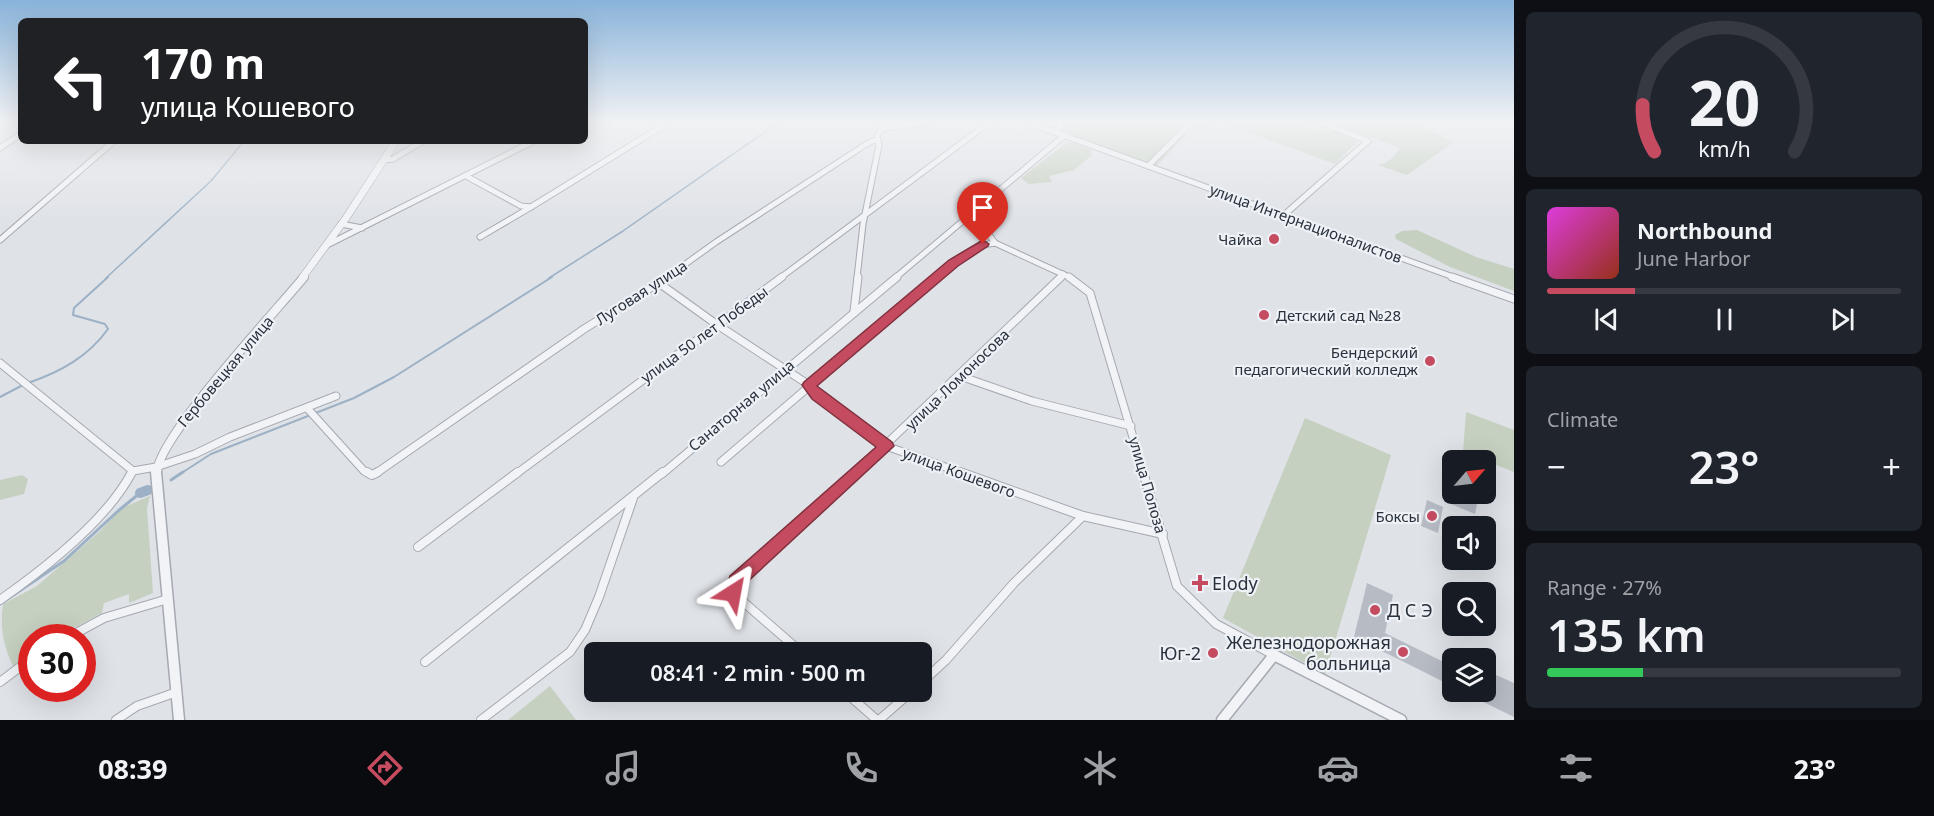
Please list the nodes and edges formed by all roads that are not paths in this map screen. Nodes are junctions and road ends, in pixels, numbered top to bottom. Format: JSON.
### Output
{"nodes":[{"id":1,"x":97,"y":156,"type":"edge"},
{"id":2,"x":387,"y":156,"type":"edge"},
{"id":3,"x":399,"y":156,"type":"edge"},
{"id":4,"x":506,"y":156,"type":"edge"},
{"id":5,"x":614,"y":156,"type":"edge"},
{"id":6,"x":849,"y":156,"type":"edge"},
{"id":7,"x":877,"y":156,"type":"edge"},
{"id":8,"x":946,"y":156,"type":"edge"},
{"id":9,"x":1040,"y":156,"type":"edge"},
{"id":10,"x":1120,"y":156,"type":"edge"},
{"id":11,"x":1158,"y":156,"type":"edge"},
{"id":12,"x":1351,"y":156,"type":"edge"},
{"id":13,"x":384,"y":160,"type":"junction"},
{"id":14,"x":1148,"y":166,"type":"junction"},
{"id":15,"x":466,"y":176,"type":"junction"},
{"id":16,"x":531,"y":207,"type":"junction"},
{"id":17,"x":969,"y":215,"type":"junction"},
{"id":18,"x":1284,"y":215,"type":"junction"},
{"id":19,"x":865,"y":217,"type":"junction"},
{"id":20,"x":341,"y":224,"type":"junction"},
{"id":21,"x":362,"y":228,"type":"junction"},
{"id":22,"x":480,"y":237,"type":"dead end"},
{"id":23,"x":0,"y":240,"type":"edge"},
{"id":24,"x":995,"y":243,"type":"junction"},
{"id":25,"x":327,"y":245,"type":"junction"},
{"id":26,"x":1066,"y":276,"type":"junction"},
{"id":27,"x":659,"y":283,"type":"junction"},
{"id":28,"x":1514,"y":299,"type":"edge"},
{"id":29,"x":854,"y":310,"type":"junction"},
{"id":30,"x":716,"y":324,"type":"junction"},
{"id":31,"x":0,"y":363,"type":"edge"},
{"id":32,"x":785,"y":368,"type":"junction"},
{"id":33,"x":960,"y":376,"type":"junction"},
{"id":34,"x":809,"y":385,"type":"junction"},
{"id":35,"x":336,"y":396,"type":"dead end"},
{"id":36,"x":311,"y":413,"type":"junction"},
{"id":37,"x":1131,"y":426,"type":"junction"},
{"id":38,"x":886,"y":446,"type":"junction"},
{"id":39,"x":721,"y":462,"type":"dead end"},
{"id":40,"x":156,"y":467,"type":"junction"},
{"id":41,"x":133,"y":471,"type":"junction"},
{"id":42,"x":633,"y":498,"type":"junction"},
{"id":43,"x":1083,"y":516,"type":"junction"},
{"id":44,"x":1163,"y":534,"type":"junction"},
{"id":45,"x":417,"y":547,"type":"dead end"},
{"id":46,"x":168,"y":598,"type":"junction"},
{"id":47,"x":0,"y":600,"type":"edge"},
{"id":48,"x":93,"y":624,"type":"edge"},
{"id":49,"x":789,"y":642,"type":"edge"},
{"id":50,"x":1274,"y":655,"type":"junction"},
{"id":51,"x":425,"y":662,"type":"dead end"},
{"id":52,"x":18,"y":668,"type":"edge"},
{"id":53,"x":932,"y":673,"type":"edge"},
{"id":54,"x":0,"y":682,"type":"edge"},
{"id":55,"x":177,"y":692,"type":"junction"},
{"id":56,"x":857,"y":702,"type":"edge"},
{"id":57,"x":899,"y":702,"type":"edge"},
{"id":58,"x":116,"y":720,"type":"edge"},
{"id":59,"x":179,"y":720,"type":"edge"},
{"id":60,"x":481,"y":720,"type":"edge"},
{"id":61,"x":878,"y":720,"type":"edge"},
{"id":62,"x":1222,"y":720,"type":"edge"},
{"id":63,"x":1401,"y":720,"type":"edge"}],
"edges":[{"from":1,"to":23,"type":"street"},
{"from":2,"to":13,"type":"street","name":"Гербовецкая улица"},
{"from":3,"to":13,"type":"street"},
{"from":4,"to":15,"type":"street"},
{"from":5,"to":16,"type":"street"},
{"from":6,"to":27,"type":"street","name":"Луговая улица"},
{"from":7,"to":19,"type":"street"},
{"from":8,"to":19,"type":"street","name":"улица 50 лет Победы"},
{"from":9,"to":17,"type":"street","name":"Санаторная улица"},
{"from":10,"to":14,"type":"street","name":"улица Интернационалистов"},
{"from":11,"to":14,"type":"street"},
{"from":12,"to":18,"type":"street"},
{"from":13,"to":20,"type":"street","name":"Гербовецкая улица"},
{"from":14,"to":18,"type":"street","name":"улица Интернационалистов"},
{"from":15,"to":16,"type":"street"},
{"from":15,"to":21,"type":"street"},
{"from":16,"to":22,"type":"street"},
{"from":17,"to":24,"type":"street"},
{"from":17,"to":29,"type":"street","name":"Санаторная улица"},
{"from":18,"to":28,"type":"street","name":"улица Интернационалистов"},
{"from":19,"to":29,"type":"street"},
{"from":19,"to":30,"type":"street","name":"улица 50 лет Победы"},
{"from":20,"to":21,"type":"street"},
{"from":20,"to":25,"type":"street","name":"Гербовецкая улица"},
{"from":21,"to":25,"type":"street"},
{"from":24,"to":26,"type":"street","name":"улица Полоза"},
{"from":24,"to":34,"type":"street"},
{"from":25,"to":40,"type":"street","name":"Гербовецкая улица"},
{"from":26,"to":33,"type":"street","name":"улица Ломоносова"},
{"from":26,"to":37,"type":"street","name":"улица Полоза"},
{"from":27,"to":30,"type":"street","name":"улица Кошевого"},
{"from":27,"to":36,"type":"street","name":"Луговая улица"},
{"from":29,"to":32,"type":"street","name":"Санаторная улица"},
{"from":30,"to":32,"type":"street","name":"улица Кошевого"},
{"from":30,"to":45,"type":"street","name":"улица 50 лет Победы"},
{"from":31,"to":41,"type":"street"},
{"from":32,"to":34,"type":"street","name":"улица Кошевого"},
{"from":32,"to":42,"type":"street","name":"Санаторная улица"},
{"from":33,"to":37,"type":"street"},
{"from":33,"to":38,"type":"street","name":"улица Ломоносова"},
{"from":34,"to":38,"type":"street","name":"улица Кошевого"},
{"from":34,"to":39,"type":"street"},
{"from":35,"to":36,"type":"street"},
{"from":36,"to":40,"type":"street"},
{"from":37,"to":44,"type":"street","name":"улица Полоза"},
{"from":38,"to":43,"type":"street","name":"улица Кошевого"},
{"from":38,"to":49,"type":"street","name":"улица Ломоносова"},
{"from":40,"to":41,"type":"street"},
{"from":40,"to":46,"type":"street"},
{"from":41,"to":47,"type":"street"},
{"from":42,"to":51,"type":"street","name":"Санаторная улица"},
{"from":42,"to":60,"type":"street"},
{"from":43,"to":44,"type":"street","name":"улица Кошевого"},
{"from":43,"to":53,"type":"street"},
{"from":44,"to":50,"type":"street","name":"улица Полоза"},
{"from":46,"to":48,"type":"street"},
{"from":46,"to":55,"type":"street"},
{"from":50,"to":62,"type":"street"},
{"from":50,"to":63,"type":"street"},
{"from":52,"to":54,"type":"street"},
{"from":55,"to":58,"type":"street"},
{"from":55,"to":59,"type":"street"},
{"from":56,"to":61,"type":"street"},
{"from":57,"to":61,"type":"street"}]}
